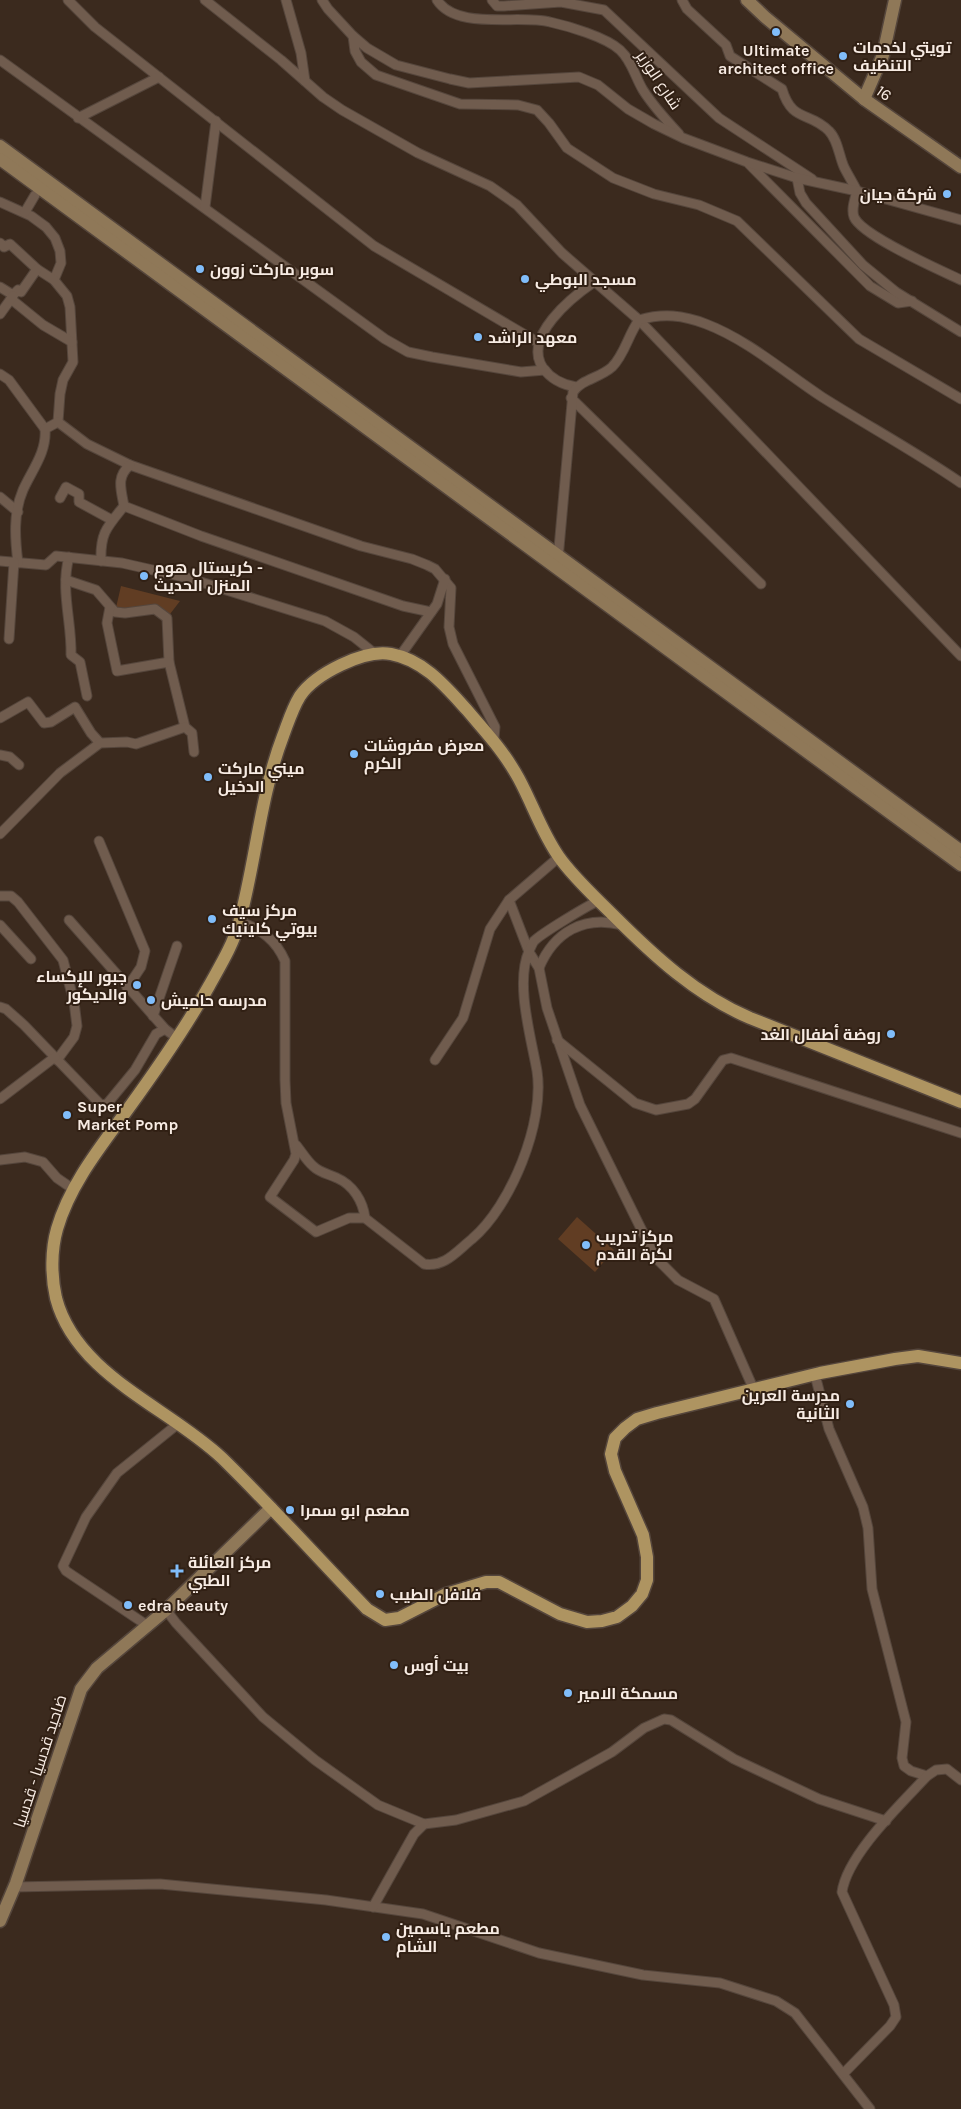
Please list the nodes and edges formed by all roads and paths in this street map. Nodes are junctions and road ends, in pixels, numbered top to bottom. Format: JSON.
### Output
{"nodes":[{"id":1,"x":68,"y":0,"type":"edge"},
{"id":2,"x":205,"y":0,"type":"edge"},
{"id":3,"x":286,"y":0,"type":"edge"},
{"id":4,"x":322,"y":0,"type":"edge"},
{"id":5,"x":438,"y":0,"type":"edge"},
{"id":6,"x":492,"y":0,"type":"edge"},
{"id":7,"x":682,"y":0,"type":"edge"},
{"id":8,"x":747,"y":0,"type":"edge"},
{"id":9,"x":896,"y":0,"type":"edge"},
{"id":10,"x":353,"y":36,"type":"junction"},
{"id":11,"x":0,"y":60,"type":"edge"},
{"id":12,"x":159,"y":77,"type":"junction"},
{"id":13,"x":305,"y":81,"type":"junction"},
{"id":14,"x":864,"y":100,"type":"junction"},
{"id":15,"x":78,"y":118,"type":"junction"},
{"id":16,"x":216,"y":121,"type":"junction"},
{"id":17,"x":683,"y":138,"type":"junction"},
{"id":18,"x":0,"y":146,"type":"edge"},
{"id":19,"x":0,"y":159,"type":"edge"},
{"id":20,"x":747,"y":162,"type":"junction"},
{"id":21,"x":961,"y":167,"type":"edge"},
{"id":22,"x":0,"y":168,"type":"edge"},
{"id":23,"x":797,"y":178,"type":"junction"},
{"id":24,"x":815,"y":181,"type":"junction"},
{"id":25,"x":858,"y":191,"type":"junction"},
{"id":26,"x":35,"y":195,"type":"junction"},
{"id":27,"x":0,"y":202,"type":"edge"},
{"id":28,"x":205,"y":207,"type":"junction"},
{"id":29,"x":25,"y":212,"type":"junction"},
{"id":30,"x":961,"y":220,"type":"edge"},
{"id":31,"x":101,"y":233,"type":"junction"},
{"id":32,"x":0,"y":243,"type":"edge"},
{"id":33,"x":37,"y":269,"type":"junction"},
{"id":34,"x":54,"y":280,"type":"junction"},
{"id":35,"x":961,"y":280,"type":"edge"},
{"id":36,"x":594,"y":282,"type":"junction"},
{"id":37,"x":0,"y":286,"type":"edge"},
{"id":38,"x":12,"y":297,"type":"junction"},
{"id":39,"x":912,"y":300,"type":"junction"},
{"id":40,"x":0,"y":314,"type":"edge"},
{"id":41,"x":639,"y":320,"type":"junction"},
{"id":42,"x":961,"y":332,"type":"edge"},
{"id":43,"x":72,"y":342,"type":"junction"},
{"id":44,"x":539,"y":343,"type":"junction"},
{"id":45,"x":545,"y":370,"type":"junction"},
{"id":46,"x":0,"y":374,"type":"edge"},
{"id":47,"x":576,"y":387,"type":"junction"},
{"id":48,"x":571,"y":398,"type":"junction"},
{"id":49,"x":961,"y":399,"type":"edge"},
{"id":50,"x":58,"y":422,"type":"junction"},
{"id":51,"x":45,"y":428,"type":"junction"},
{"id":52,"x":130,"y":464,"type":"junction"},
{"id":53,"x":961,"y":483,"type":"edge"},
{"id":54,"x":0,"y":497,"type":"edge"},
{"id":55,"x":60,"y":498,"type":"dead end"},
{"id":56,"x":124,"y":506,"type":"junction"},
{"id":57,"x":18,"y":512,"type":"junction"},
{"id":58,"x":112,"y":520,"type":"junction"},
{"id":59,"x":69,"y":557,"type":"junction"},
{"id":60,"x":0,"y":561,"type":"edge"},
{"id":61,"x":101,"y":561,"type":"junction"},
{"id":62,"x":557,"y":561,"type":"junction"},
{"id":63,"x":16,"y":562,"type":"junction"},
{"id":64,"x":445,"y":579,"type":"junction"},
{"id":65,"x":66,"y":580,"type":"junction"},
{"id":66,"x":761,"y":584,"type":"dead end"},
{"id":67,"x":110,"y":607,"type":"junction"},
{"id":68,"x":431,"y":612,"type":"junction"},
{"id":69,"x":9,"y":639,"type":"dead end"},
{"id":70,"x":374,"y":653,"type":"junction"},
{"id":71,"x":400,"y":656,"type":"junction"},
{"id":72,"x":961,"y":656,"type":"edge"},
{"id":73,"x":169,"y":662,"type":"junction"},
{"id":74,"x":87,"y":696,"type":"dead end"},
{"id":75,"x":0,"y":718,"type":"edge"},
{"id":76,"x":186,"y":727,"type":"junction"},
{"id":77,"x":494,"y":738,"type":"junction"},
{"id":78,"x":100,"y":743,"type":"junction"},
{"id":79,"x":194,"y":752,"type":"dead end"},
{"id":80,"x":0,"y":755,"type":"edge"},
{"id":81,"x":19,"y":765,"type":"dead end"},
{"id":82,"x":0,"y":834,"type":"edge"},
{"id":83,"x":99,"y":841,"type":"dead end"},
{"id":84,"x":961,"y":851,"type":"edge"},
{"id":85,"x":559,"y":857,"type":"junction"},
{"id":86,"x":961,"y":865,"type":"edge"},
{"id":87,"x":0,"y":896,"type":"edge"},
{"id":88,"x":509,"y":900,"type":"junction"},
{"id":89,"x":598,"y":901,"type":"junction"},
{"id":90,"x":69,"y":920,"type":"dead end"},
{"id":91,"x":240,"y":922,"type":"junction"},
{"id":92,"x":0,"y":925,"type":"edge"},
{"id":93,"x":623,"y":926,"type":"junction"},
{"id":94,"x":177,"y":946,"type":"dead end"},
{"id":95,"x":529,"y":952,"type":"junction"},
{"id":96,"x":32,"y":959,"type":"dead end"},
{"id":97,"x":539,"y":968,"type":"junction"},
{"id":98,"x":127,"y":988,"type":"junction"},
{"id":99,"x":0,"y":1006,"type":"edge"},
{"id":100,"x":153,"y":1016,"type":"junction"},
{"id":101,"x":165,"y":1030,"type":"junction"},
{"id":102,"x":177,"y":1038,"type":"junction"},
{"id":103,"x":557,"y":1039,"type":"junction"},
{"id":104,"x":56,"y":1059,"type":"junction"},
{"id":105,"x":435,"y":1060,"type":"dead end"},
{"id":106,"x":0,"y":1099,"type":"edge"},
{"id":107,"x":961,"y":1102,"type":"edge"},
{"id":108,"x":961,"y":1133,"type":"edge"},
{"id":109,"x":296,"y":1145,"type":"junction"},
{"id":110,"x":0,"y":1160,"type":"edge"},
{"id":111,"x":73,"y":1189,"type":"junction"},
{"id":112,"x":365,"y":1218,"type":"junction"},
{"id":113,"x":961,"y":1363,"type":"edge"},
{"id":114,"x":815,"y":1375,"type":"junction"},
{"id":115,"x":754,"y":1390,"type":"junction"},
{"id":116,"x":179,"y":1423,"type":"junction"},
{"id":117,"x":271,"y":1508,"type":"junction"},
{"id":118,"x":166,"y":1610,"type":"junction"},
{"id":119,"x":148,"y":1626,"type":"junction"},
{"id":120,"x":926,"y":1776,"type":"junction"},
{"id":121,"x":961,"y":1780,"type":"edge"},
{"id":122,"x":886,"y":1821,"type":"junction"},
{"id":123,"x":424,"y":1824,"type":"junction"},
{"id":124,"x":8,"y":1894,"type":"edge"},
{"id":125,"x":373,"y":1907,"type":"junction"},
{"id":126,"x":0,"y":1920,"type":"edge"},
{"id":127,"x":844,"y":2073,"type":"junction"},
{"id":128,"x":870,"y":2109,"type":"edge"}],
"edges":[{"from":1,"to":12,"type":"street"},
{"from":2,"to":13,"type":"street"},
{"from":3,"to":13,"type":"street"},
{"from":4,"to":10,"type":"street"},
{"from":5,"to":17,"type":"street","name":"شارع الوزير"},
{"from":6,"to":24,"type":"street"},
{"from":7,"to":25,"type":"street"},
{"from":8,"to":14,"type":"street","name":"16"},
{"from":9,"to":14,"type":"street"},
{"from":10,"to":17,"type":"street"},
{"from":10,"to":49,"type":"street"},
{"from":11,"to":15,"type":"street"},
{"from":12,"to":15,"type":"street"},
{"from":12,"to":16,"type":"street"},
{"from":13,"to":36,"type":"street"},
{"from":14,"to":21,"type":"street","name":"16"},
{"from":15,"to":28,"type":"street"},
{"from":16,"to":28,"type":"street"},
{"from":16,"to":44,"type":"street"},
{"from":17,"to":20,"type":"street"},
{"from":18,"to":62,"type":"street"},
{"from":19,"to":31,"type":"street"},
{"from":20,"to":23,"type":"street"},
{"from":20,"to":39,"type":"street"},
{"from":22,"to":26,"type":"street"},
{"from":23,"to":24,"type":"street"},
{"from":23,"to":39,"type":"street"},
{"from":24,"to":25,"type":"street"},
{"from":25,"to":30,"type":"street"},
{"from":25,"to":35,"type":"street"},
{"from":26,"to":29,"type":"street"},
{"from":26,"to":31,"type":"street"},
{"from":27,"to":29,"type":"street"},
{"from":28,"to":45,"type":"street"},
{"from":29,"to":34,"type":"street"},
{"from":31,"to":62,"type":"street"},
{"from":32,"to":33,"type":"street"},
{"from":33,"to":34,"type":"street"},
{"from":33,"to":38,"type":"street"},
{"from":34,"to":43,"type":"street"},
{"from":36,"to":41,"type":"street"},
{"from":36,"to":44,"type":"street"},
{"from":37,"to":38,"type":"street"},
{"from":38,"to":40,"type":"street"},
{"from":38,"to":43,"type":"street"},
{"from":39,"to":42,"type":"street"},
{"from":41,"to":47,"type":"street"},
{"from":41,"to":53,"type":"street"},
{"from":41,"to":72,"type":"street"},
{"from":43,"to":50,"type":"street"},
{"from":44,"to":45,"type":"street"},
{"from":45,"to":47,"type":"street"},
{"from":46,"to":51,"type":"street"},
{"from":47,"to":48,"type":"street"},
{"from":48,"to":62,"type":"street"},
{"from":48,"to":66,"type":"street"},
{"from":50,"to":51,"type":"street"},
{"from":50,"to":52,"type":"street"},
{"from":51,"to":57,"type":"street"},
{"from":52,"to":56,"type":"street"},
{"from":52,"to":64,"type":"street"},
{"from":54,"to":57,"type":"street"},
{"from":55,"to":58,"type":"street"},
{"from":56,"to":58,"type":"street"},
{"from":56,"to":68,"type":"street"},
{"from":57,"to":63,"type":"street"},
{"from":58,"to":61,"type":"street"},
{"from":59,"to":61,"type":"street"},
{"from":59,"to":63,"type":"street"},
{"from":59,"to":65,"type":"street"},
{"from":60,"to":63,"type":"street"},
{"from":61,"to":70,"type":"street"},
{"from":62,"to":84,"type":"street"},
{"from":62,"to":86,"type":"street"},
{"from":63,"to":69,"type":"street"},
{"from":64,"to":68,"type":"street"},
{"from":64,"to":77,"type":"street"},
{"from":65,"to":67,"type":"street"},
{"from":65,"to":74,"type":"street"},
{"from":67,"to":73,"type":"street"},
{"from":67,"to":73,"type":"street"},
{"from":68,"to":71,"type":"street"},
{"from":70,"to":71,"type":"main road"},
{"from":70,"to":91,"type":"main road"},
{"from":71,"to":77,"type":"main road"},
{"from":73,"to":76,"type":"street"},
{"from":75,"to":78,"type":"street"},
{"from":76,"to":78,"type":"street"},
{"from":76,"to":79,"type":"street"},
{"from":77,"to":85,"type":"main road"},
{"from":78,"to":82,"type":"street"},
{"from":80,"to":81,"type":"street"},
{"from":83,"to":98,"type":"street"},
{"from":85,"to":88,"type":"street"},
{"from":85,"to":89,"type":"main road"},
{"from":87,"to":104,"type":"street"},
{"from":88,"to":95,"type":"street"},
{"from":88,"to":105,"type":"street"},
{"from":89,"to":93,"type":"main road"},
{"from":89,"to":95,"type":"street"},
{"from":90,"to":98,"type":"street"},
{"from":91,"to":102,"type":"main road"},
{"from":91,"to":109,"type":"street"},
{"from":92,"to":96,"type":"street"},
{"from":93,"to":97,"type":"street"},
{"from":93,"to":107,"type":"main road"},
{"from":94,"to":100,"type":"street"},
{"from":95,"to":97,"type":"street"},
{"from":95,"to":112,"type":"street"},
{"from":97,"to":103,"type":"street"},
{"from":98,"to":100,"type":"street"},
{"from":99,"to":104,"type":"street"},
{"from":100,"to":101,"type":"street"},
{"from":101,"to":102,"type":"street"},
{"from":101,"to":104,"type":"street"},
{"from":102,"to":111,"type":"main road"},
{"from":103,"to":108,"type":"street"},
{"from":103,"to":115,"type":"street"},
{"from":104,"to":106,"type":"street"},
{"from":109,"to":112,"type":"street"},
{"from":109,"to":112,"type":"street"},
{"from":110,"to":111,"type":"street"},
{"from":111,"to":116,"type":"main road"},
{"from":113,"to":114,"type":"main road"},
{"from":114,"to":115,"type":"main road"},
{"from":114,"to":120,"type":"street"},
{"from":115,"to":117,"type":"main road"},
{"from":116,"to":117,"type":"main road"},
{"from":116,"to":119,"type":"street"},
{"from":117,"to":118,"type":"street","name":"ضاحيد قدسيا - قدسيا"},
{"from":118,"to":119,"type":"street","name":"ضاحيد قدسيا - قدسيا"},
{"from":118,"to":123,"type":"street"},
{"from":119,"to":124,"type":"street","name":"ضاحيد قدسيا - قدسيا"},
{"from":120,"to":121,"type":"street"},
{"from":120,"to":122,"type":"street"},
{"from":122,"to":123,"type":"street"},
{"from":122,"to":127,"type":"street"},
{"from":123,"to":125,"type":"street"},
{"from":124,"to":125,"type":"street"},
{"from":124,"to":126,"type":"street","name":"ضاحيد قدسيا - قدسيا"},
{"from":125,"to":127,"type":"street"},
{"from":127,"to":128,"type":"street"}]}
